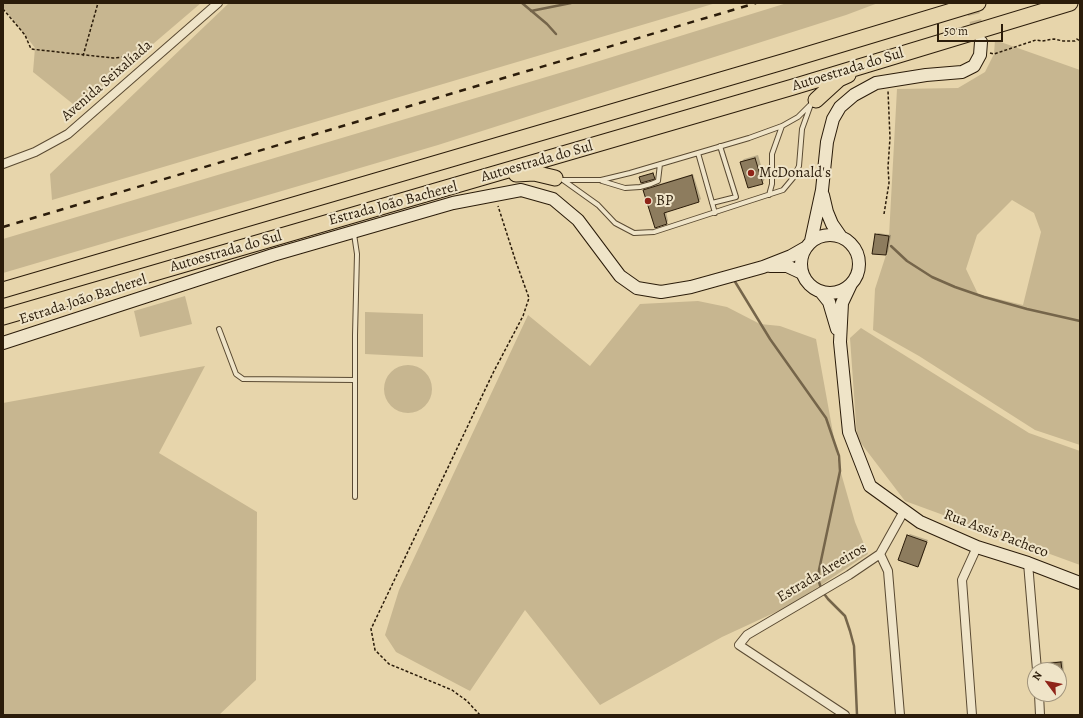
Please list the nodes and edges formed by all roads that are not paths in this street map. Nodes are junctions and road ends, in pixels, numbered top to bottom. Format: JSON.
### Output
{"nodes":[{"id":1,"x":218,"y":3,"type":"edge"},
{"id":2,"x":978,"y":3,"type":"edge"},
{"id":3,"x":1070,"y":3,"type":"edge"},
{"id":4,"x":981,"y":46,"type":"tunnel mouth"},
{"id":5,"x":877,"y":61,"type":"junction"},
{"id":6,"x":814,"y":102,"type":"junction"},
{"id":7,"x":782,"y":126,"type":"junction"},
{"id":8,"x":720,"y":146,"type":"junction"},
{"id":9,"x":698,"y":153,"type":"junction"},
{"id":10,"x":3,"y":164,"type":"edge"},
{"id":11,"x":660,"y":164,"type":"junction"},
{"id":12,"x":559,"y":179,"type":"junction"},
{"id":13,"x":600,"y":180,"type":"junction"},
{"id":14,"x":471,"y":181,"type":"junction"},
{"id":15,"x":822,"y":190,"type":"junction"},
{"id":16,"x":769,"y":196,"type":"junction"},
{"id":17,"x":712,"y":203,"type":"junction"},
{"id":18,"x":715,"y":213,"type":"junction"},
{"id":19,"x":354,"y":231,"type":"junction"},
{"id":20,"x":841,"y":237,"type":"junction"},
{"id":21,"x":808,"y":245,"type":"junction"},
{"id":22,"x":763,"y":267,"type":"junction"},
{"id":23,"x":802,"y":273,"type":"junction"},
{"id":24,"x":851,"y":284,"type":"junction"},
{"id":25,"x":3,"y":290,"type":"edge"},
{"id":26,"x":821,"y":292,"type":"junction"},
{"id":27,"x":3,"y":317,"type":"edge"},
{"id":28,"x":219,"y":329,"type":"dead end"},
{"id":29,"x":840,"y":342,"type":"junction"},
{"id":30,"x":3,"y":343,"type":"edge"},
{"id":31,"x":355,"y":380,"type":"junction"},
{"id":32,"x":355,"y":497,"type":"dead end"},
{"id":33,"x":904,"y":511,"type":"junction"},
{"id":34,"x":977,"y":547,"type":"junction"},
{"id":35,"x":880,"y":554,"type":"junction"},
{"id":36,"x":1028,"y":564,"type":"junction"},
{"id":37,"x":1080,"y":583,"type":"edge"},
{"id":38,"x":1036,"y":662,"type":"edge"},
{"id":39,"x":1039,"y":702,"type":"edge"},
{"id":40,"x":845,"y":715,"type":"edge"},
{"id":41,"x":900,"y":715,"type":"edge"},
{"id":42,"x":972,"y":715,"type":"edge"},
{"id":43,"x":1040,"y":715,"type":"edge"}],
"edges":[{"from":1,"to":10,"type":"street","name":"Avenida Seixalíada"},
{"from":2,"to":25,"type":"highway","name":"Autoestrada do Sul"},
{"from":3,"to":5,"type":"highway","name":"Autoestrada do Sul"},
{"from":4,"to":15,"type":"street"},
{"from":5,"to":6,"type":"highway"},
{"from":5,"to":14,"type":"highway","name":"Autoestrada do Sul"},
{"from":6,"to":7,"type":"lane"},
{"from":6,"to":16,"type":"lane"},
{"from":7,"to":8,"type":"lane"},
{"from":7,"to":16,"type":"lane"},
{"from":8,"to":9,"type":"lane"},
{"from":8,"to":17,"type":"lane"},
{"from":9,"to":11,"type":"lane"},
{"from":9,"to":17,"type":"lane"},
{"from":11,"to":13,"type":"lane"},
{"from":11,"to":13,"type":"lane"},
{"from":12,"to":13,"type":"lane"},
{"from":12,"to":14,"type":"highway"},
{"from":12,"to":18,"type":"lane"},
{"from":14,"to":27,"type":"highway","name":"Autoestrada do Sul"},
{"from":15,"to":20,"type":"street"},
{"from":15,"to":21,"type":"street"},
{"from":16,"to":18,"type":"lane"},
{"from":17,"to":18,"type":"lane"},
{"from":19,"to":22,"type":"street","name":"Estrada João Bacherel"},
{"from":19,"to":30,"type":"street","name":"Estrada João Bacherel"},
{"from":19,"to":31,"type":"lane"},
{"from":20,"to":21,"type":"street"},
{"from":20,"to":24,"type":"street"},
{"from":21,"to":22,"type":"street","name":"Estrada João Bacherel"},
{"from":21,"to":23,"type":"street"},
{"from":22,"to":23,"type":"street","name":"Estrada João Bacherel"},
{"from":23,"to":26,"type":"street"},
{"from":24,"to":26,"type":"street"},
{"from":24,"to":29,"type":"street"},
{"from":26,"to":29,"type":"street"},
{"from":28,"to":31,"type":"lane"},
{"from":29,"to":33,"type":"street","name":"Rua Assis Pacheco"},
{"from":31,"to":32,"type":"lane"},
{"from":33,"to":34,"type":"street","name":"Rua Assis Pacheco"},
{"from":33,"to":35,"type":"street","name":"Estrada Areeiros"},
{"from":34,"to":36,"type":"street","name":"Rua Assis Pacheco"},
{"from":34,"to":42,"type":"street"},
{"from":35,"to":40,"type":"street","name":"Estrada Areeiros"},
{"from":35,"to":41,"type":"street"},
{"from":36,"to":37,"type":"street","name":"Rua Assis Pacheco"},
{"from":36,"to":38,"type":"street"},
{"from":39,"to":43,"type":"street"}]}
